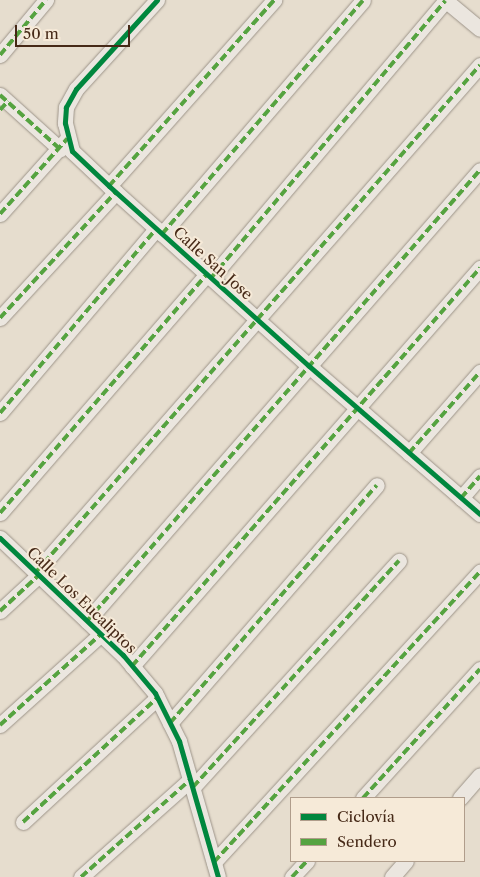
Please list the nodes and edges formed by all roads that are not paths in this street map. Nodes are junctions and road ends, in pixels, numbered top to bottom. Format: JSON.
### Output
{"nodes":[{"id":1,"x":46,"y":0,"type":"edge"},
{"id":2,"x":157,"y":0,"type":"edge"},
{"id":3,"x":274,"y":0,"type":"edge"},
{"id":4,"x":363,"y":0,"type":"edge"},
{"id":5,"x":445,"y":0,"type":"edge"},
{"id":6,"x":480,"y":29,"type":"edge"},
{"id":7,"x":0,"y":55,"type":"edge"},
{"id":8,"x":480,"y":65,"type":"edge"},
{"id":9,"x":3,"y":102,"type":"edge"},
{"id":10,"x":64,"y":144,"type":"junction"},
{"id":11,"x":480,"y":170,"type":"edge"},
{"id":12,"x":112,"y":189,"type":"junction"},
{"id":13,"x":0,"y":214,"type":"edge"},
{"id":14,"x":159,"y":232,"type":"junction"},
{"id":15,"x":480,"y":268,"type":"edge"},
{"id":16,"x":209,"y":276,"type":"junction"},
{"id":17,"x":0,"y":318,"type":"edge"},
{"id":18,"x":256,"y":318,"type":"junction"},
{"id":19,"x":309,"y":366,"type":"junction"},
{"id":20,"x":480,"y":372,"type":"edge"},
{"id":21,"x":357,"y":408,"type":"junction"},
{"id":22,"x":0,"y":413,"type":"edge"},
{"id":23,"x":409,"y":453,"type":"junction"},
{"id":24,"x":480,"y":476,"type":"edge"},
{"id":25,"x":377,"y":484,"type":"dead end"},
{"id":26,"x":461,"y":498,"type":"junction"},
{"id":27,"x":0,"y":513,"type":"edge"},
{"id":28,"x":480,"y":514,"type":"edge"},
{"id":29,"x":0,"y":538,"type":"edge"},
{"id":30,"x":399,"y":561,"type":"dead end"},
{"id":31,"x":480,"y":572,"type":"edge"},
{"id":32,"x":38,"y":574,"type":"junction"},
{"id":33,"x":0,"y":611,"type":"edge"},
{"id":34,"x":87,"y":621,"type":"junction"},
{"id":35,"x":101,"y":634,"type":"junction"},
{"id":36,"x":132,"y":666,"type":"junction"},
{"id":37,"x":480,"y":669,"type":"edge"},
{"id":38,"x":157,"y":698,"type":"junction"},
{"id":39,"x":170,"y":723,"type":"junction"},
{"id":40,"x":0,"y":725,"type":"edge"},
{"id":41,"x":480,"y":775,"type":"edge"},
{"id":42,"x":192,"y":783,"type":"junction"},
{"id":43,"x":364,"y":797,"type":"edge"},
{"id":44,"x":461,"y":797,"type":"edge"},
{"id":45,"x":23,"y":822,"type":"dead end"},
{"id":46,"x":306,"y":862,"type":"edge"},
{"id":47,"x":405,"y":862,"type":"edge"},
{"id":48,"x":214,"y":872,"type":"edge"},
{"id":49,"x":81,"y":877,"type":"edge"},
{"id":50,"x":292,"y":877,"type":"edge"},
{"id":51,"x":392,"y":877,"type":"edge"}],
"edges":[{"from":1,"to":7,"type":"street"},
{"from":2,"to":10,"type":"street","name":"Calle San Jose"},
{"from":3,"to":12,"type":"street"},
{"from":4,"to":14,"type":"street"},
{"from":5,"to":6,"type":"street"},
{"from":5,"to":16,"type":"street"},
{"from":8,"to":18,"type":"street"},
{"from":9,"to":10,"type":"street"},
{"from":10,"to":12,"type":"street","name":"Calle San Jose"},
{"from":10,"to":13,"type":"street"},
{"from":11,"to":19,"type":"street"},
{"from":12,"to":14,"type":"street","name":"Calle San Jose"},
{"from":12,"to":17,"type":"street"},
{"from":14,"to":16,"type":"street","name":"Calle San Jose"},
{"from":14,"to":22,"type":"street"},
{"from":15,"to":21,"type":"street"},
{"from":16,"to":18,"type":"street","name":"Calle San Jose"},
{"from":16,"to":27,"type":"street"},
{"from":18,"to":19,"type":"street","name":"Calle San Jose"},
{"from":18,"to":32,"type":"street"},
{"from":19,"to":21,"type":"street","name":"Calle San Jose"},
{"from":19,"to":34,"type":"street"},
{"from":20,"to":23,"type":"street"},
{"from":21,"to":23,"type":"street","name":"Calle San Jose"},
{"from":21,"to":36,"type":"street"},
{"from":23,"to":26,"type":"street","name":"Calle San Jose"},
{"from":24,"to":26,"type":"street"},
{"from":25,"to":39,"type":"street"},
{"from":26,"to":28,"type":"street","name":"Calle San Jose"},
{"from":29,"to":32,"type":"street","name":"Calle Los Eucaliptos"},
{"from":30,"to":42,"type":"street"},
{"from":31,"to":48,"type":"street"},
{"from":32,"to":33,"type":"street"},
{"from":32,"to":34,"type":"street","name":"Calle Los Eucaliptos"},
{"from":34,"to":35,"type":"street","name":"Calle Los Eucaliptos"},
{"from":35,"to":36,"type":"street","name":"Calle Los Eucaliptos"},
{"from":35,"to":40,"type":"street"},
{"from":36,"to":38,"type":"street","name":"Calle Los Eucaliptos"},
{"from":37,"to":43,"type":"street"},
{"from":38,"to":39,"type":"street","name":"Calle Los Eucaliptos"},
{"from":38,"to":45,"type":"street"},
{"from":39,"to":42,"type":"street","name":"Calle Los Eucaliptos"},
{"from":41,"to":44,"type":"street"},
{"from":42,"to":48,"type":"street","name":"Calle Los Eucaliptos"},
{"from":42,"to":49,"type":"street"},
{"from":46,"to":50,"type":"street"},
{"from":47,"to":51,"type":"street"}]}
